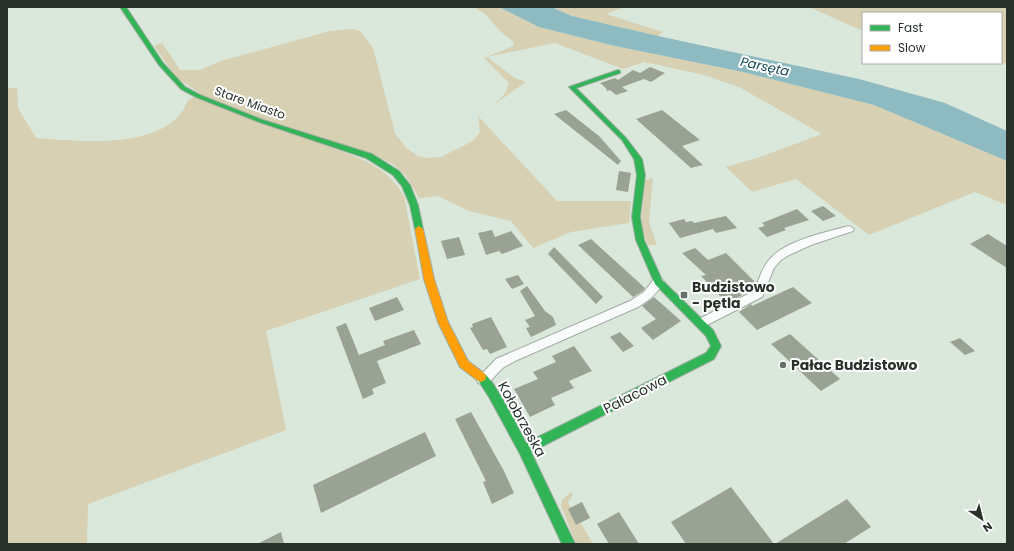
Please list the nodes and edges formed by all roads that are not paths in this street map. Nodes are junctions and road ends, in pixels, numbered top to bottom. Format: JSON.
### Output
{"nodes":[{"id":1,"x":123,"y":7,"type":"edge"},
{"id":2,"x":618,"y":72,"type":"dead end"},
{"id":3,"x":401,"y":178,"type":"joint"},
{"id":4,"x":849,"y":229,"type":"dead end"},
{"id":5,"x":658,"y":282,"type":"junction"},
{"id":6,"x":701,"y":323,"type":"junction"},
{"id":7,"x":483,"y":379,"type":"junction"},
{"id":8,"x":524,"y":450,"type":"junction"},
{"id":9,"x":569,"y":544,"type":"edge"}],
"edges":[{"from":1,"to":3,"type":"street","name":"Stare Miasto"},
{"from":2,"to":5,"type":"street","name":"Pałacowa"},
{"from":3,"to":7,"type":"street","name":"Kołobrzeska"},
{"from":4,"to":6,"type":"street"},
{"from":5,"to":6,"type":"street","name":"Pałacowa"},
{"from":5,"to":7,"type":"street"},
{"from":6,"to":8,"type":"street","name":"Pałacowa"},
{"from":7,"to":8,"type":"street","name":"Kołobrzeska"},
{"from":8,"to":9,"type":"street","name":"Kołobrzeska"}]}
